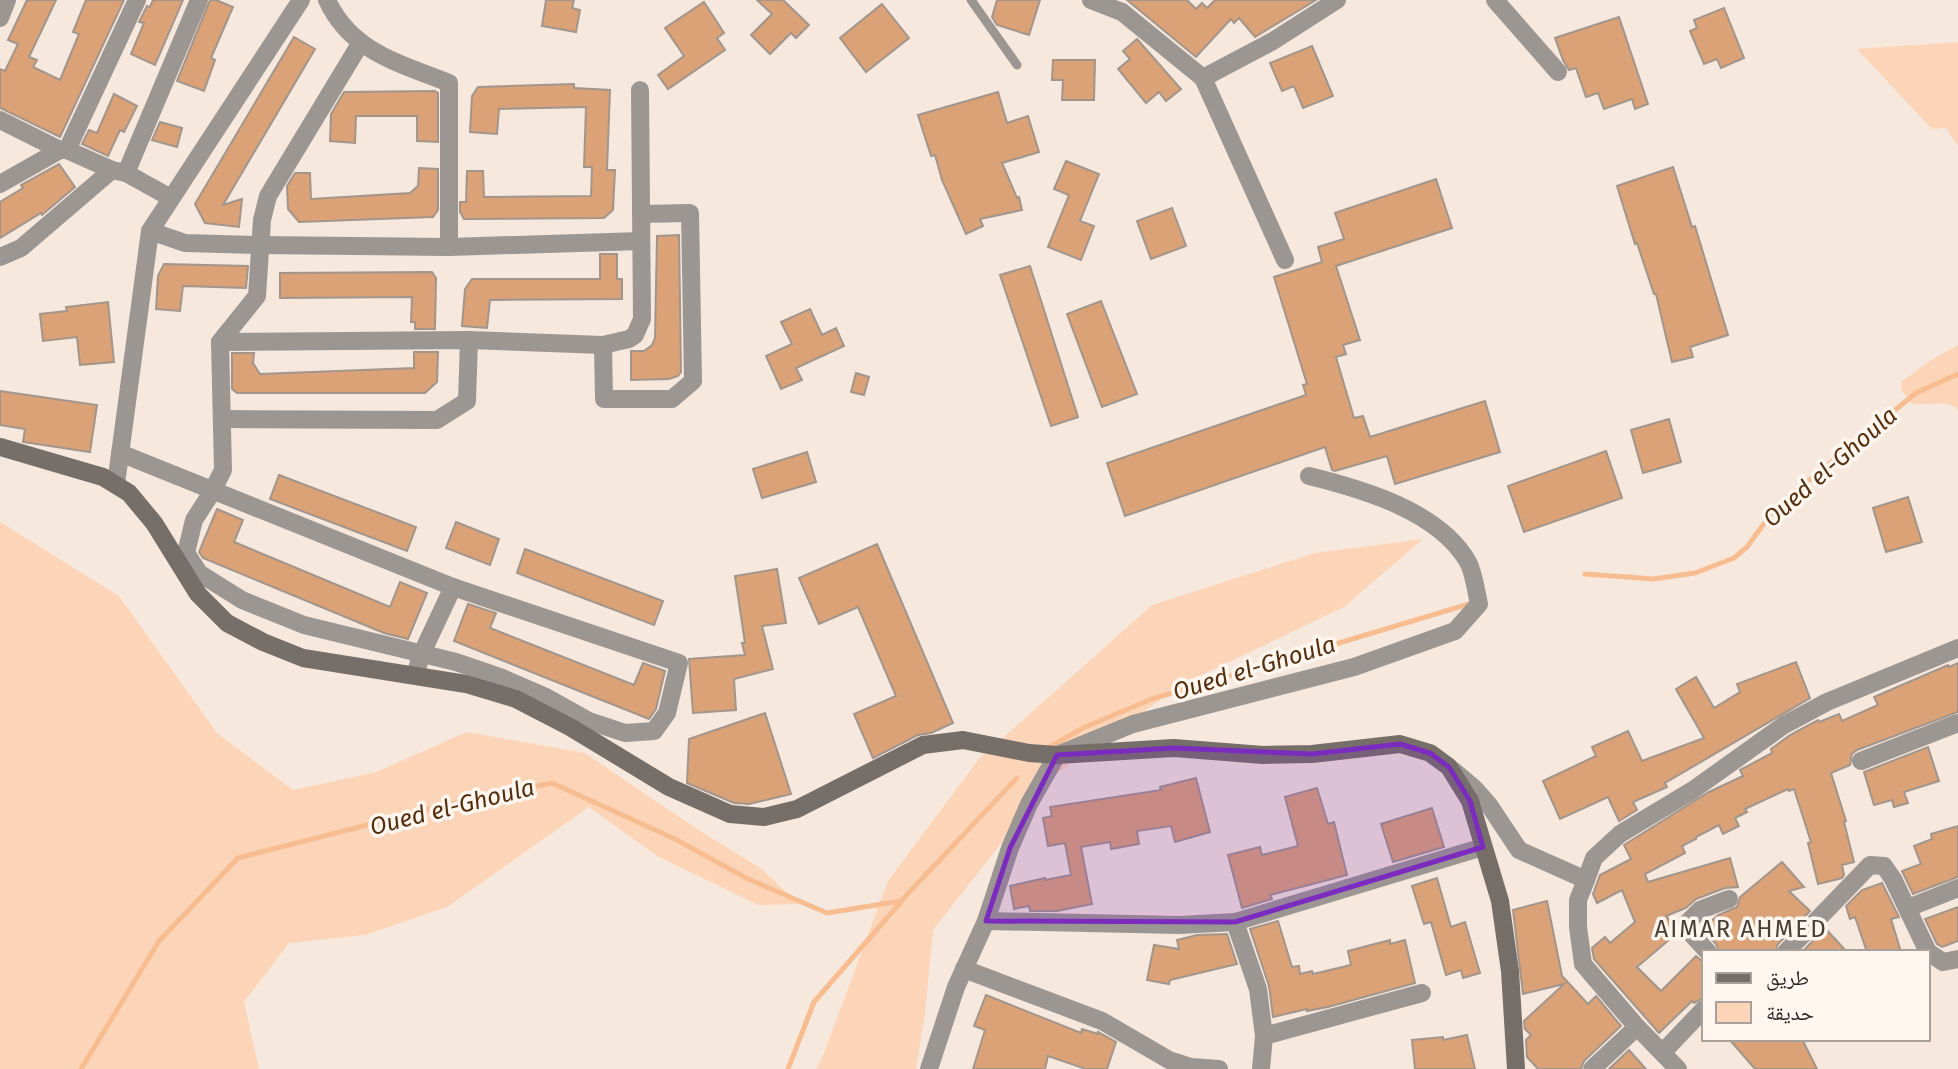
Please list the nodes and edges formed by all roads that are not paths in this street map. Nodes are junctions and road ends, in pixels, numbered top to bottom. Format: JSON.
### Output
{"nodes":[{"id":1,"x":7,"y":0,"type":"edge"},
{"id":2,"x":137,"y":0,"type":"edge"},
{"id":3,"x":199,"y":0,"type":"edge"},
{"id":4,"x":300,"y":0,"type":"edge"},
{"id":5,"x":327,"y":0,"type":"edge"},
{"id":6,"x":971,"y":0,"type":"edge"},
{"id":7,"x":1091,"y":0,"type":"edge"},
{"id":8,"x":1337,"y":0,"type":"edge"},
{"id":9,"x":1494,"y":0,"type":"edge"},
{"id":10,"x":0,"y":18,"type":"edge"},
{"id":11,"x":360,"y":44,"type":"junction"},
{"id":12,"x":1017,"y":65,"type":"dead end"},
{"id":13,"x":1558,"y":72,"type":"dead end"},
{"id":14,"x":1203,"y":78,"type":"junction"},
{"id":15,"x":640,"y":90,"type":"dead end"},
{"id":16,"x":0,"y":120,"type":"edge"},
{"id":17,"x":63,"y":150,"type":"junction"},
{"id":18,"x":119,"y":171,"type":"junction"},
{"id":19,"x":0,"y":184,"type":"edge"},
{"id":20,"x":171,"y":198,"type":"junction"},
{"id":21,"x":641,"y":214,"type":"junction"},
{"id":22,"x":149,"y":231,"type":"junction"},
{"id":23,"x":641,"y":241,"type":"junction"},
{"id":24,"x":261,"y":246,"type":"junction"},
{"id":25,"x":449,"y":247,"type":"junction"},
{"id":26,"x":0,"y":257,"type":"edge"},
{"id":27,"x":1285,"y":260,"type":"dead end"},
{"id":28,"x":469,"y":340,"type":"junction"},
{"id":29,"x":220,"y":342,"type":"junction"},
{"id":30,"x":603,"y":345,"type":"junction"},
{"id":31,"x":222,"y":419,"type":"junction"},
{"id":32,"x":0,"y":447,"type":"edge"},
{"id":33,"x":120,"y":453,"type":"junction"},
{"id":34,"x":1308,"y":476,"type":"dead end"},
{"id":35,"x":116,"y":484,"type":"junction"},
{"id":36,"x":212,"y":492,"type":"junction"},
{"id":37,"x":453,"y":587,"type":"junction"},
{"id":38,"x":1958,"y":648,"type":"edge"},
{"id":39,"x":422,"y":653,"type":"junction"},
{"id":40,"x":415,"y":675,"type":"junction"},
{"id":41,"x":1958,"y":723,"type":"edge"},
{"id":42,"x":1057,"y":755,"type":"junction"},
{"id":43,"x":1861,"y":761,"type":"dead end"},
{"id":44,"x":1449,"y":767,"type":"junction"},
{"id":45,"x":1483,"y":847,"type":"junction"},
{"id":46,"x":1586,"y":880,"type":"junction"},
{"id":47,"x":1958,"y":888,"type":"edge"},
{"id":48,"x":1729,"y":899,"type":"dead end"},
{"id":49,"x":1908,"y":908,"type":"junction"},
{"id":50,"x":986,"y":920,"type":"junction"},
{"id":51,"x":1235,"y":922,"type":"junction"},
{"id":52,"x":1706,"y":950,"type":"edge"},
{"id":53,"x":1788,"y":950,"type":"edge"},
{"id":54,"x":1927,"y":950,"type":"edge"},
{"id":55,"x":1930,"y":953,"type":"edge"},
{"id":56,"x":1958,"y":959,"type":"edge"},
{"id":57,"x":964,"y":969,"type":"junction"},
{"id":58,"x":1422,"y":993,"type":"dead end"},
{"id":59,"x":1702,"y":1011,"type":"edge"},
{"id":60,"x":1637,"y":1027,"type":"junction"},
{"id":61,"x":1264,"y":1036,"type":"junction"},
{"id":62,"x":1663,"y":1052,"type":"junction"},
{"id":63,"x":929,"y":1069,"type":"edge"},
{"id":64,"x":1219,"y":1069,"type":"edge"},
{"id":65,"x":1261,"y":1069,"type":"edge"},
{"id":66,"x":1516,"y":1069,"type":"edge"},
{"id":67,"x":1592,"y":1069,"type":"edge"},
{"id":68,"x":1678,"y":1069,"type":"edge"}],
"edges":[{"from":1,"to":10,"type":"street"},
{"from":2,"to":17,"type":"street"},
{"from":3,"to":18,"type":"street"},
{"from":4,"to":20,"type":"street"},
{"from":5,"to":11,"type":"street"},
{"from":6,"to":12,"type":"lane"},
{"from":7,"to":14,"type":"street"},
{"from":8,"to":14,"type":"street"},
{"from":9,"to":13,"type":"street"},
{"from":11,"to":24,"type":"street"},
{"from":11,"to":25,"type":"street"},
{"from":14,"to":27,"type":"street"},
{"from":15,"to":21,"type":"street"},
{"from":16,"to":17,"type":"street"},
{"from":17,"to":18,"type":"street"},
{"from":17,"to":19,"type":"street"},
{"from":18,"to":20,"type":"street"},
{"from":18,"to":26,"type":"street"},
{"from":20,"to":22,"type":"street"},
{"from":21,"to":23,"type":"street"},
{"from":21,"to":30,"type":"street"},
{"from":22,"to":24,"type":"street"},
{"from":22,"to":33,"type":"street"},
{"from":23,"to":25,"type":"street"},
{"from":23,"to":30,"type":"street"},
{"from":24,"to":25,"type":"street"},
{"from":24,"to":29,"type":"street"},
{"from":28,"to":29,"type":"street"},
{"from":28,"to":30,"type":"street"},
{"from":28,"to":31,"type":"street"},
{"from":29,"to":31,"type":"street"},
{"from":31,"to":36,"type":"street"},
{"from":32,"to":35,"type":"main road"},
{"from":33,"to":35,"type":"street"},
{"from":33,"to":36,"type":"street"},
{"from":34,"to":42,"type":"street"},
{"from":35,"to":40,"type":"main road"},
{"from":36,"to":37,"type":"street"},
{"from":36,"to":39,"type":"street"},
{"from":37,"to":39,"type":"street"},
{"from":37,"to":39,"type":"street"},
{"from":38,"to":46,"type":"street"},
{"from":39,"to":40,"type":"street"},
{"from":40,"to":42,"type":"main road"},
{"from":41,"to":43,"type":"street"},
{"from":42,"to":44,"type":"main road"},
{"from":42,"to":50,"type":"street"},
{"from":44,"to":45,"type":"main road"},
{"from":44,"to":46,"type":"street"},
{"from":45,"to":51,"type":"street"},
{"from":45,"to":66,"type":"main road"},
{"from":46,"to":60,"type":"street"},
{"from":47,"to":49,"type":"street"},
{"from":48,"to":52,"type":"street"},
{"from":49,"to":53,"type":"street"},
{"from":49,"to":54,"type":"street"},
{"from":50,"to":51,"type":"street"},
{"from":50,"to":57,"type":"street"},
{"from":51,"to":61,"type":"street"},
{"from":55,"to":56,"type":"street"},
{"from":57,"to":63,"type":"street"},
{"from":57,"to":64,"type":"street"},
{"from":58,"to":61,"type":"street"},
{"from":59,"to":62,"type":"street"},
{"from":60,"to":62,"type":"street"},
{"from":60,"to":67,"type":"street"},
{"from":61,"to":65,"type":"street"},
{"from":62,"to":68,"type":"street"}]}
